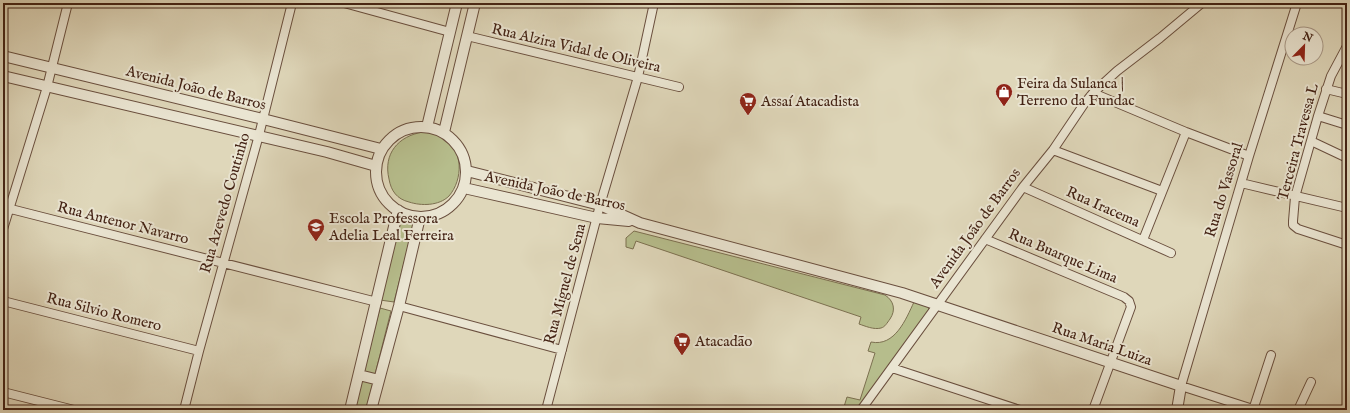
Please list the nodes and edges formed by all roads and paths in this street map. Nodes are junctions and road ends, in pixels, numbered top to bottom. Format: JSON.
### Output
{"nodes":[{"id":1,"x":68,"y":3,"type":"edge"},
{"id":2,"x":292,"y":3,"type":"edge"},
{"id":3,"x":344,"y":3,"type":"edge"},
{"id":4,"x":457,"y":3,"type":"edge"},
{"id":5,"x":475,"y":3,"type":"edge"},
{"id":6,"x":654,"y":3,"type":"edge"},
{"id":7,"x":1202,"y":3,"type":"edge"},
{"id":8,"x":1297,"y":3,"type":"edge"},
{"id":9,"x":450,"y":32,"type":"junction"},
{"id":10,"x":467,"y":36,"type":"junction"},
{"id":11,"x":1347,"y":46,"type":"edge"},
{"id":12,"x":3,"y":56,"type":"edge"},
{"id":13,"x":52,"y":68,"type":"junction"},
{"id":14,"x":3,"y":76,"type":"edge"},
{"id":15,"x":638,"y":77,"type":"junction"},
{"id":16,"x":679,"y":86,"type":"dead end"},
{"id":17,"x":47,"y":87,"type":"junction"},
{"id":18,"x":1326,"y":89,"type":"junction"},
{"id":19,"x":1093,"y":93,"type":"junction"},
{"id":20,"x":1347,"y":94,"type":"edge"},
{"id":21,"x":1318,"y":116,"type":"junction"},
{"id":22,"x":263,"y":119,"type":"junction"},
{"id":23,"x":1347,"y":125,"type":"edge"},
{"id":24,"x":428,"y":126,"type":"junction"},
{"id":25,"x":444,"y":132,"type":"junction"},
{"id":26,"x":1186,"y":132,"type":"junction"},
{"id":27,"x":259,"y":136,"type":"junction"},
{"id":28,"x":1311,"y":141,"type":"junction"},
{"id":29,"x":381,"y":150,"type":"junction"},
{"id":30,"x":1053,"y":150,"type":"junction"},
{"id":31,"x":1249,"y":156,"type":"junction"},
{"id":32,"x":1347,"y":158,"type":"edge"},
{"id":33,"x":376,"y":166,"type":"junction"},
{"id":34,"x":467,"y":171,"type":"junction"},
{"id":35,"x":1241,"y":183,"type":"junction"},
{"id":36,"x":1023,"y":187,"type":"junction"},
{"id":37,"x":464,"y":188,"type":"junction"},
{"id":38,"x":1162,"y":192,"type":"junction"},
{"id":39,"x":1295,"y":197,"type":"junction"},
{"id":40,"x":600,"y":205,"type":"junction"},
{"id":41,"x":6,"y":208,"type":"edge"},
{"id":42,"x":1347,"y":208,"type":"edge"},
{"id":43,"x":398,"y":210,"type":"junction"},
{"id":44,"x":420,"y":217,"type":"junction"},
{"id":45,"x":597,"y":218,"type":"junction"},
{"id":46,"x":640,"y":223,"type":"junction"},
{"id":47,"x":3,"y":229,"type":"edge"},
{"id":48,"x":985,"y":239,"type":"junction"},
{"id":49,"x":1143,"y":240,"type":"junction"},
{"id":50,"x":1347,"y":245,"type":"edge"},
{"id":51,"x":1171,"y":253,"type":"dead end"},
{"id":52,"x":223,"y":263,"type":"junction"},
{"id":53,"x":3,"y":301,"type":"edge"},
{"id":54,"x":377,"y":302,"type":"junction"},
{"id":55,"x":937,"y":305,"type":"junction"},
{"id":56,"x":400,"y":306,"type":"junction"},
{"id":57,"x":562,"y":350,"type":"junction"},
{"id":58,"x":199,"y":351,"type":"junction"},
{"id":59,"x":1270,"y":354,"type":"dead end"},
{"id":60,"x":1109,"y":362,"type":"junction"},
{"id":61,"x":892,"y":368,"type":"junction"},
{"id":62,"x":359,"y":375,"type":"junction"},
{"id":63,"x":379,"y":380,"type":"junction"},
{"id":64,"x":1311,"y":382,"type":"dead end"},
{"id":65,"x":1181,"y":386,"type":"junction"},
{"id":66,"x":3,"y":392,"type":"edge"},
{"id":67,"x":74,"y":410,"type":"edge"},
{"id":68,"x":184,"y":410,"type":"edge"},
{"id":69,"x":350,"y":410,"type":"edge"},
{"id":70,"x":371,"y":410,"type":"edge"},
{"id":71,"x":546,"y":410,"type":"edge"},
{"id":72,"x":861,"y":410,"type":"edge"},
{"id":73,"x":1020,"y":410,"type":"edge"},
{"id":74,"x":1093,"y":410,"type":"edge"},
{"id":75,"x":1177,"y":410,"type":"edge"},
{"id":76,"x":1254,"y":410,"type":"edge"},
{"id":77,"x":1298,"y":410,"type":"edge"}],
"edges":[{"from":1,"to":13,"type":"street"},
{"from":2,"to":22,"type":"street","name":"Rua Azevedo Coutinho"},
{"from":3,"to":9,"type":"street"},
{"from":4,"to":9,"type":"street"},
{"from":5,"to":10,"type":"street"},
{"from":6,"to":15,"type":"street","name":"Rua Miguel de Sena"},
{"from":7,"to":19,"type":"street","name":"Avenida João de Barros"},
{"from":8,"to":31,"type":"street","name":"Rua do Vassoral"},
{"from":9,"to":24,"type":"street"},
{"from":10,"to":15,"type":"street","name":"Rua Alzira Vidal de Oliveira"},
{"from":10,"to":25,"type":"street"},
{"from":11,"to":18,"type":"street","name":"Terceira Travessa L"},
{"from":12,"to":13,"type":"street","name":"Avenida João de Barros"},
{"from":13,"to":17,"type":"street"},
{"from":13,"to":22,"type":"street","name":"Avenida João de Barros"},
{"from":14,"to":17,"type":"street","name":"Avenida João de Barros"},
{"from":15,"to":16,"type":"street","name":"Rua Alzira Vidal de Oliveira"},
{"from":15,"to":40,"type":"street","name":"Rua Miguel de Sena"},
{"from":17,"to":27,"type":"street","name":"Avenida João de Barros"},
{"from":17,"to":41,"type":"street"},
{"from":18,"to":20,"type":"street"},
{"from":18,"to":21,"type":"street","name":"Terceira Travessa L"},
{"from":19,"to":26,"type":"street"},
{"from":19,"to":30,"type":"street","name":"Avenida João de Barros"},
{"from":21,"to":23,"type":"street"},
{"from":21,"to":28,"type":"street","name":"Terceira Travessa L"},
{"from":22,"to":27,"type":"street","name":"Rua Azevedo Coutinho"},
{"from":22,"to":29,"type":"street","name":"Avenida João de Barros"},
{"from":24,"to":25,"type":"street"},
{"from":24,"to":29,"type":"street"},
{"from":25,"to":34,"type":"street"},
{"from":26,"to":31,"type":"street"},
{"from":26,"to":38,"type":"street"},
{"from":27,"to":33,"type":"street","name":"Avenida João de Barros"},
{"from":27,"to":52,"type":"street","name":"Rua Azevedo Coutinho"},
{"from":28,"to":32,"type":"street"},
{"from":28,"to":39,"type":"street","name":"Terceira Travessa L"},
{"from":29,"to":33,"type":"street"},
{"from":30,"to":36,"type":"street","name":"Avenida João de Barros"},
{"from":30,"to":38,"type":"street"},
{"from":31,"to":35,"type":"street","name":"Rua do Vassoral"},
{"from":33,"to":43,"type":"street"},
{"from":34,"to":37,"type":"street"},
{"from":34,"to":40,"type":"street","name":"Avenida João de Barros"},
{"from":35,"to":39,"type":"street"},
{"from":35,"to":65,"type":"street","name":"Rua do Vassoral"},
{"from":36,"to":48,"type":"street","name":"Avenida João de Barros"},
{"from":36,"to":49,"type":"street","name":"Rua Iracema"},
{"from":37,"to":44,"type":"street"},
{"from":37,"to":45,"type":"street","name":"Avenida João de Barros"},
{"from":38,"to":49,"type":"street"},
{"from":39,"to":42,"type":"street"},
{"from":39,"to":50,"type":"street","name":"Terceira Travessa L"},
{"from":40,"to":45,"type":"street","name":"Rua Miguel de Sena"},
{"from":40,"to":46,"type":"street","name":"Avenida João de Barros"},
{"from":41,"to":47,"type":"street"},
{"from":41,"to":52,"type":"street","name":"Rua Antenor Navarro"},
{"from":43,"to":44,"type":"street"},
{"from":43,"to":54,"type":"street"},
{"from":44,"to":56,"type":"street"},
{"from":45,"to":46,"type":"street","name":"Avenida João de Barros"},
{"from":45,"to":57,"type":"street","name":"Rua Miguel de Sena"},
{"from":46,"to":55,"type":"street","name":"Avenida João de Barros"},
{"from":48,"to":55,"type":"street","name":"Avenida João de Barros"},
{"from":48,"to":60,"type":"street","name":"Rua Buarque Lima"},
{"from":49,"to":51,"type":"street","name":"Rua Iracema"},
{"from":52,"to":54,"type":"street","name":"Rua Antenor Navarro"},
{"from":52,"to":58,"type":"street","name":"Rua Azevedo Coutinho"},
{"from":53,"to":58,"type":"street","name":"Rua Silvio Romero"},
{"from":54,"to":62,"type":"street"},
{"from":55,"to":60,"type":"street","name":"Rua Maria Luiza"},
{"from":55,"to":61,"type":"street"},
{"from":56,"to":57,"type":"street"},
{"from":56,"to":63,"type":"street"},
{"from":57,"to":71,"type":"street","name":"Rua Miguel de Sena"},
{"from":58,"to":68,"type":"street","name":"Rua Azevedo Coutinho"},
{"from":59,"to":76,"type":"street"},
{"from":60,"to":65,"type":"street","name":"Rua Maria Luiza"},
{"from":60,"to":74,"type":"street"},
{"from":61,"to":72,"type":"street"},
{"from":61,"to":73,"type":"street"},
{"from":62,"to":63,"type":"street"},
{"from":62,"to":69,"type":"street"},
{"from":63,"to":70,"type":"street"},
{"from":64,"to":77,"type":"street"},
{"from":65,"to":75,"type":"street"},
{"from":65,"to":76,"type":"street","name":"Rua Maria Luiza"},
{"from":66,"to":67,"type":"street"}]}
